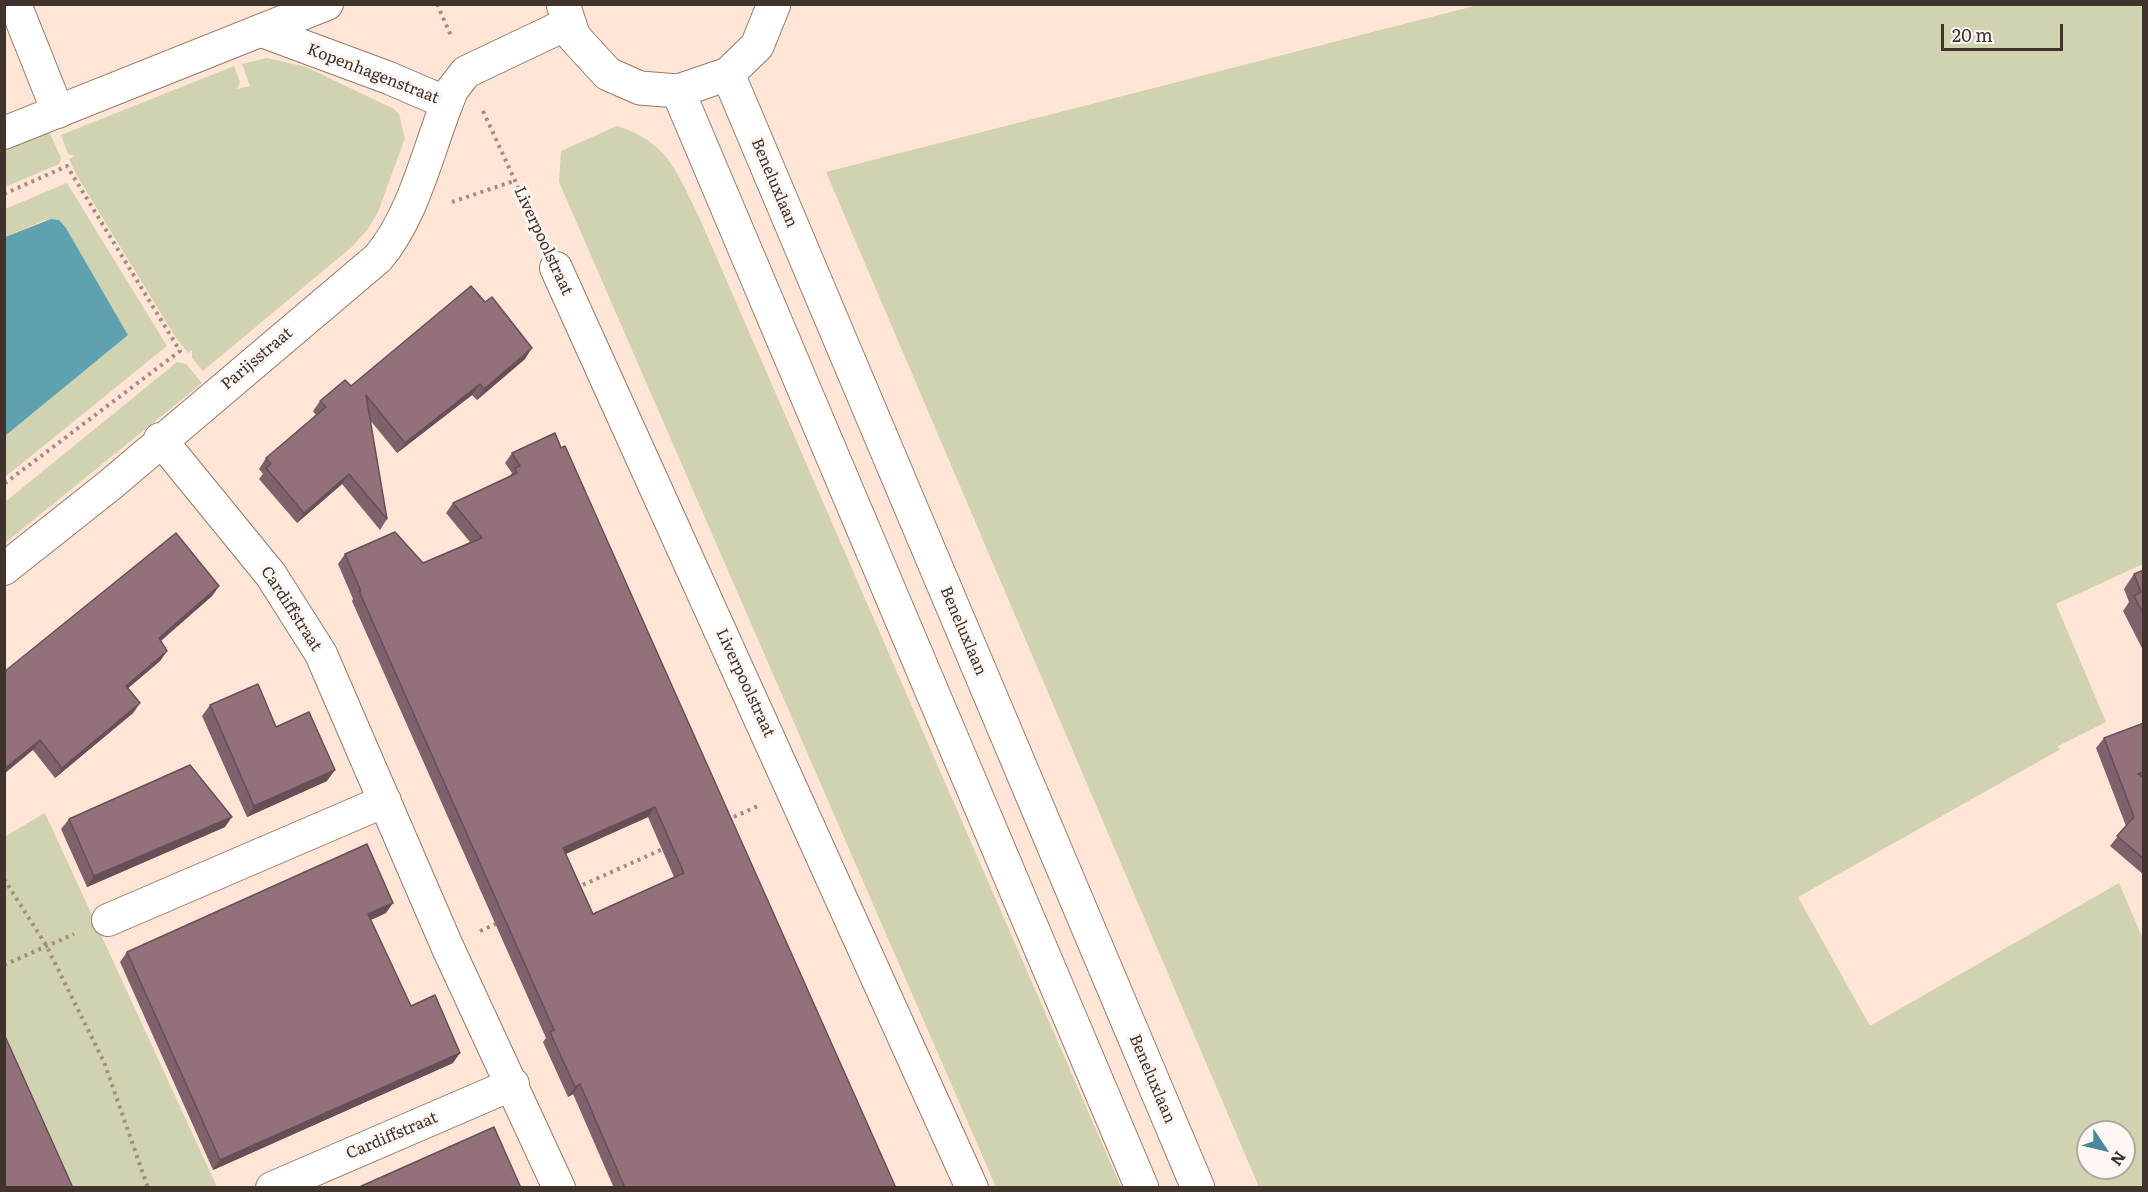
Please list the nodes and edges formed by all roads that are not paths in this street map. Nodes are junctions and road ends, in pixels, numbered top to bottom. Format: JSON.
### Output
{"nodes":[{"id":1,"x":15,"y":4,"type":"edge"},
{"id":2,"x":327,"y":4,"type":"edge"},
{"id":3,"x":774,"y":4,"type":"edge"},
{"id":4,"x":565,"y":14,"type":"edge"},
{"id":5,"x":262,"y":31,"type":"junction"},
{"id":6,"x":728,"y":74,"type":"junction"},
{"id":7,"x":678,"y":91,"type":"junction"},
{"id":8,"x":447,"y":103,"type":"junction"},
{"id":9,"x":58,"y":112,"type":"junction"},
{"id":10,"x":4,"y":133,"type":"edge"},
{"id":11,"x":556,"y":268,"type":"road end"},
{"id":12,"x":160,"y":440,"type":"junction"},
{"id":13,"x":4,"y":569,"type":"edge"},
{"id":14,"x":385,"y":801,"type":"junction"},
{"id":15,"x":108,"y":920,"type":"road end"},
{"id":16,"x":513,"y":1084,"type":"junction"},
{"id":17,"x":272,"y":1188,"type":"edge"},
{"id":18,"x":559,"y":1188,"type":"edge"},
{"id":19,"x":972,"y":1188,"type":"edge"},
{"id":20,"x":1142,"y":1188,"type":"edge"},
{"id":21,"x":1198,"y":1188,"type":"edge"}],
"edges":[{"from":1,"to":9,"type":"street"},
{"from":2,"to":5,"type":"street"},
{"from":3,"to":6,"type":"street"},
{"from":4,"to":7,"type":"street"},
{"from":4,"to":8,"type":"street","name":"Kopenhagenstraat"},
{"from":5,"to":8,"type":"street","name":"Kopenhagenstraat"},
{"from":5,"to":9,"type":"street"},
{"from":6,"to":7,"type":"street"},
{"from":6,"to":21,"type":"street","name":"Beneluxlaan"},
{"from":7,"to":20,"type":"street"},
{"from":8,"to":12,"type":"street","name":"Parijsstraat"},
{"from":9,"to":10,"type":"street"},
{"from":11,"to":19,"type":"street","name":"Liverpoolstraat"},
{"from":12,"to":13,"type":"street","name":"Parijsstraat"},
{"from":12,"to":14,"type":"street","name":"Cardiffstraat"},
{"from":14,"to":15,"type":"street"},
{"from":14,"to":16,"type":"street","name":"Cardiffstraat"},
{"from":16,"to":17,"type":"street","name":"Cardiffstraat"},
{"from":16,"to":18,"type":"street","name":"Cardiffstraat"}]}
